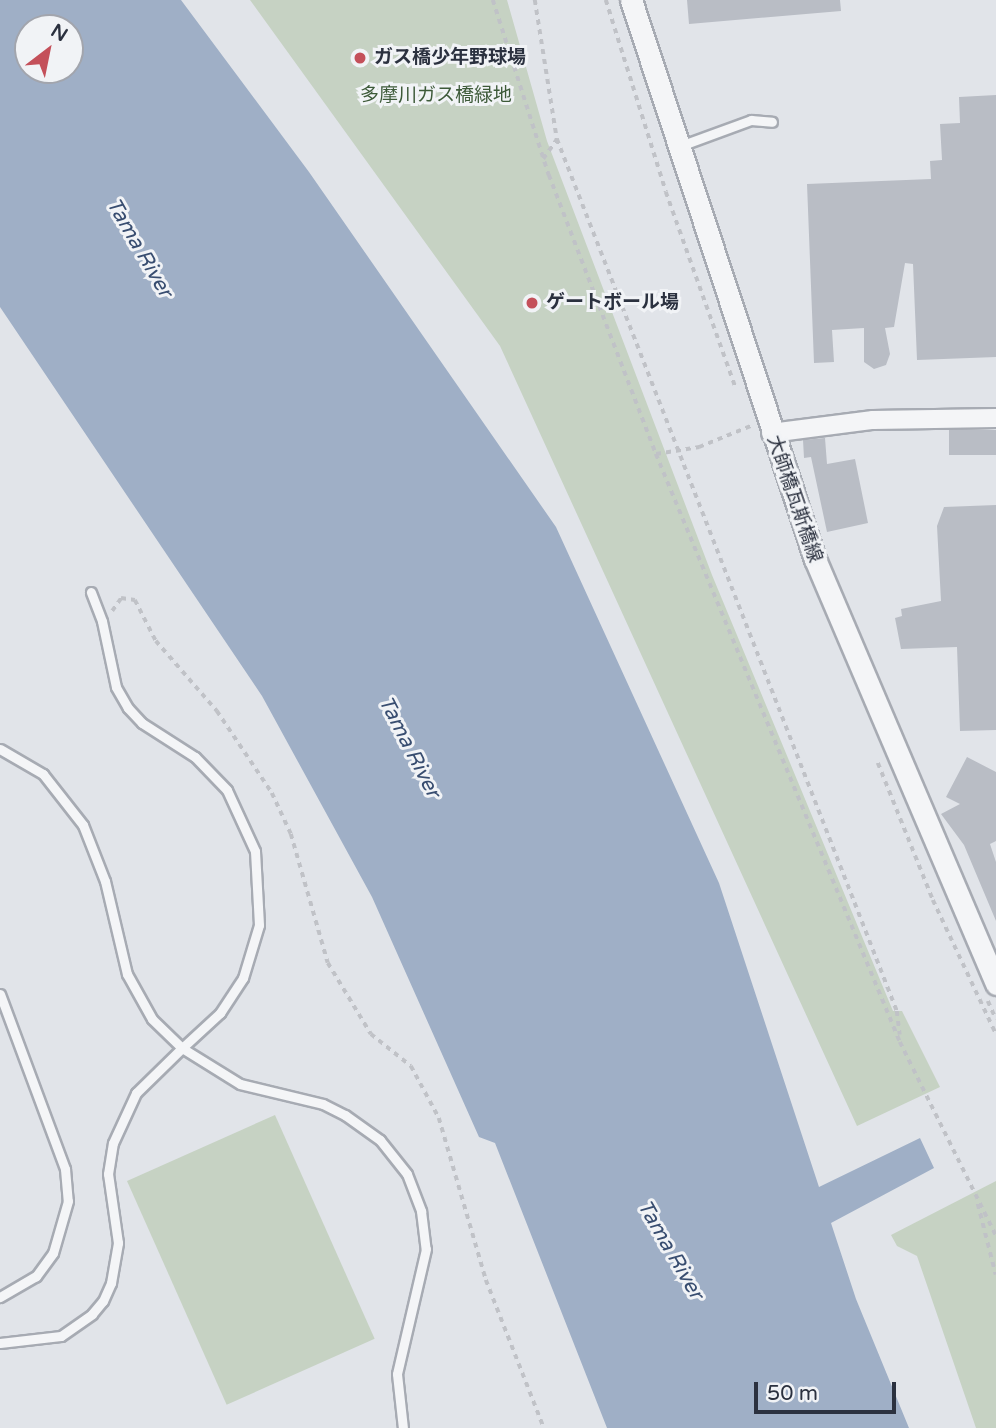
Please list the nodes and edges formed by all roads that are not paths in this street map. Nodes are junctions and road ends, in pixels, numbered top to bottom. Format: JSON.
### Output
{"nodes":[{"id":1,"x":631,"y":0,"type":"edge"},
{"id":2,"x":772,"y":122,"type":"dead end"},
{"id":3,"x":678,"y":147,"type":"junction"},
{"id":4,"x":996,"y":418,"type":"edge"},
{"id":5,"x":771,"y":433,"type":"junction"},
{"id":6,"x":91,"y":592,"type":"dead end"},
{"id":7,"x":0,"y":749,"type":"edge"},
{"id":8,"x":990,"y":988,"type":"edge"},
{"id":9,"x":0,"y":994,"type":"edge"},
{"id":10,"x":182,"y":1048,"type":"junction"},
{"id":11,"x":0,"y":1297,"type":"edge"},
{"id":12,"x":0,"y":1342,"type":"edge"},
{"id":13,"x":404,"y":1428,"type":"edge"}],
"edges":[{"from":1,"to":3,"type":"street","name":"大師橋瓦斯橋線"},
{"from":2,"to":3,"type":"lane"},
{"from":3,"to":5,"type":"street","name":"大師橋瓦斯橋線"},
{"from":4,"to":5,"type":"street"},
{"from":5,"to":8,"type":"street","name":"大師橋瓦斯橋線"},
{"from":6,"to":10,"type":"lane"},
{"from":7,"to":10,"type":"lane"},
{"from":9,"to":11,"type":"lane"},
{"from":10,"to":12,"type":"lane"},
{"from":10,"to":13,"type":"lane"}]}
